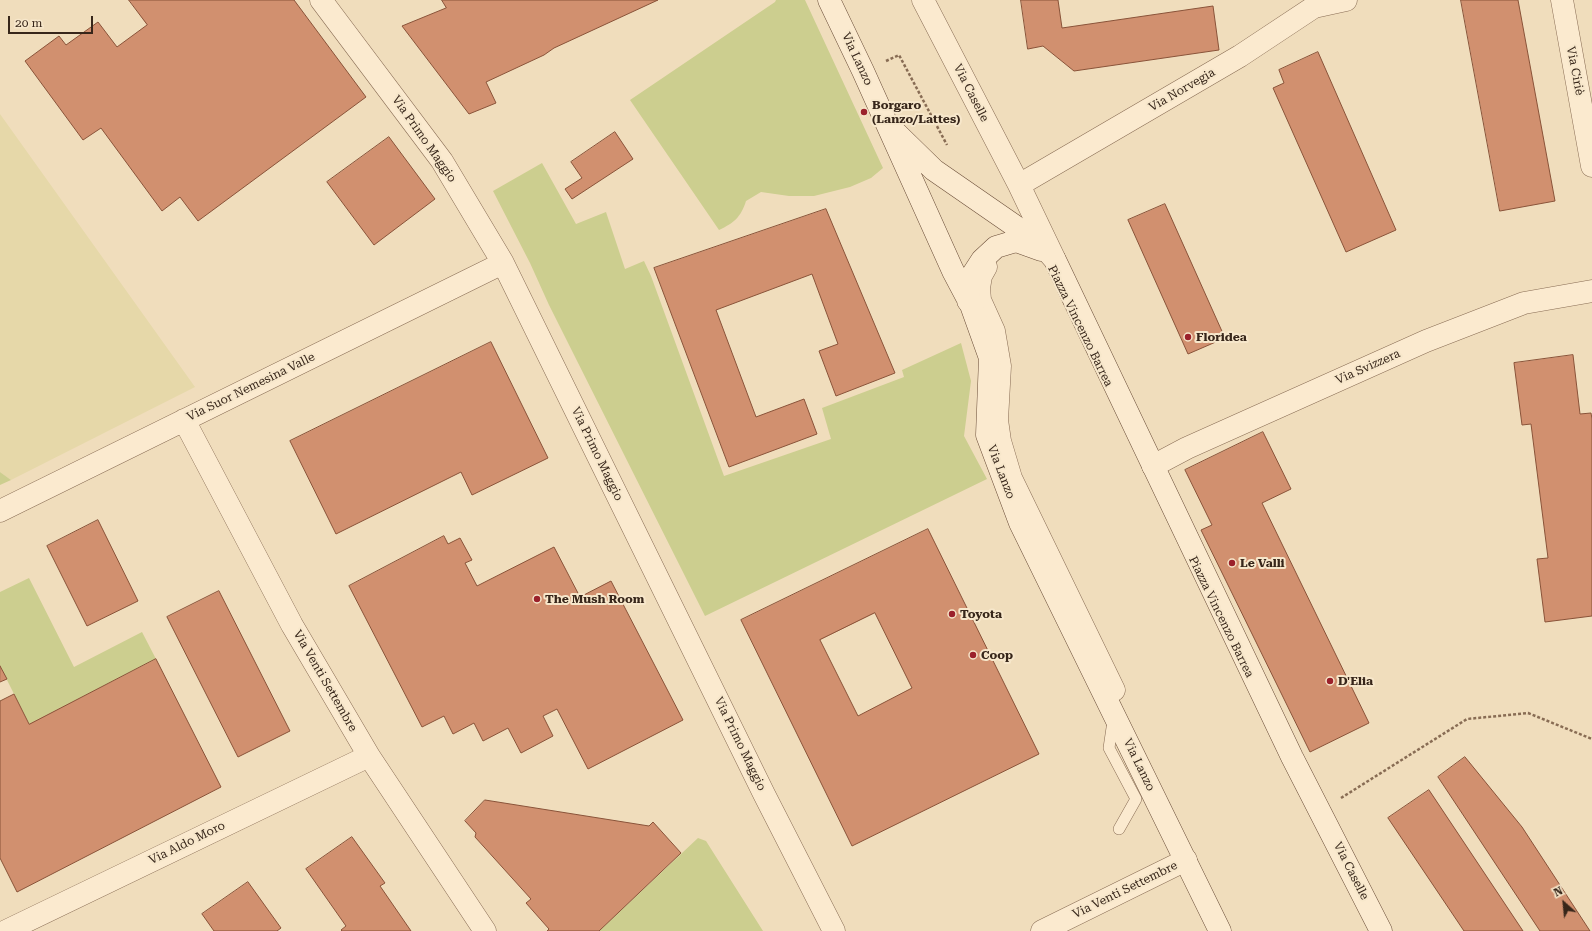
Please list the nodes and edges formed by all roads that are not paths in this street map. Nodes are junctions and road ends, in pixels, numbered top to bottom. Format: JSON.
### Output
{"nodes":[{"id":1,"x":321,"y":0,"type":"edge"},
{"id":2,"x":829,"y":0,"type":"edge"},
{"id":3,"x":923,"y":0,"type":"edge"},
{"id":4,"x":1346,"y":0,"type":"edge"},
{"id":5,"x":1562,"y":0,"type":"edge"},
{"id":6,"x":886,"y":122,"type":"junction"},
{"id":7,"x":1592,"y":159,"type":"edge"},
{"id":8,"x":1019,"y":185,"type":"junction"},
{"id":9,"x":1055,"y":260,"type":"junction"},
{"id":10,"x":503,"y":263,"type":"junction"},
{"id":11,"x":1592,"y":291,"type":"edge"},
{"id":12,"x":968,"y":301,"type":"junction"},
{"id":13,"x":184,"y":420,"type":"junction"},
{"id":14,"x":1153,"y":466,"type":"junction"},
{"id":15,"x":0,"y":511,"type":"edge"},
{"id":16,"x":1114,"y":713,"type":"junction"},
{"id":17,"x":368,"y":756,"type":"junction"},
{"id":18,"x":1119,"y":829,"type":"dead end"},
{"id":19,"x":1186,"y":860,"type":"junction"},
{"id":20,"x":6,"y":931,"type":"edge"},
{"id":21,"x":485,"y":931,"type":"edge"},
{"id":22,"x":834,"y":931,"type":"edge"},
{"id":23,"x":1042,"y":931,"type":"edge"},
{"id":24,"x":1220,"y":931,"type":"edge"},
{"id":25,"x":1231,"y":931,"type":"edge"},
{"id":26,"x":1373,"y":931,"type":"edge"},
{"id":27,"x":1380,"y":931,"type":"edge"}],
"edges":[{"from":1,"to":10,"type":"street","name":"Via Primo Maggio"},
{"from":2,"to":6,"type":"street","name":"Via Lanzo"},
{"from":3,"to":8,"type":"street","name":"Via Caselle"},
{"from":4,"to":8,"type":"street","name":"Via Norvegia"},
{"from":5,"to":7,"type":"street","name":"Via Ciriè"},
{"from":6,"to":9,"type":"street"},
{"from":6,"to":12,"type":"street","name":"Via Lanzo"},
{"from":8,"to":9,"type":"street"},
{"from":9,"to":12,"type":"street"},
{"from":9,"to":14,"type":"street"},
{"from":10,"to":13,"type":"street","name":"Via Suor Nemesina Valle"},
{"from":10,"to":22,"type":"street","name":"Via Primo Maggio"},
{"from":11,"to":14,"type":"street","name":"Via Svizzera"},
{"from":12,"to":16,"type":"street","name":"Via Lanzo"},
{"from":13,"to":15,"type":"street","name":"Via Suor Nemesina Valle"},
{"from":13,"to":17,"type":"street","name":"Via Venti Settembre"},
{"from":14,"to":27,"type":"street","name":"Via Caselle"},
{"from":16,"to":18,"type":"lane"},
{"from":16,"to":19,"type":"street","name":"Via Lanzo"},
{"from":17,"to":20,"type":"street","name":"Via Aldo Moro"},
{"from":17,"to":21,"type":"street","name":"Via Venti Settembre"},
{"from":19,"to":23,"type":"street","name":"Via Venti Settembre"},
{"from":19,"to":24,"type":"street","name":"Via Lanzo"},
{"from":25,"to":26,"type":"street","name":"Piazza Vincenzo Barrea"}]}
